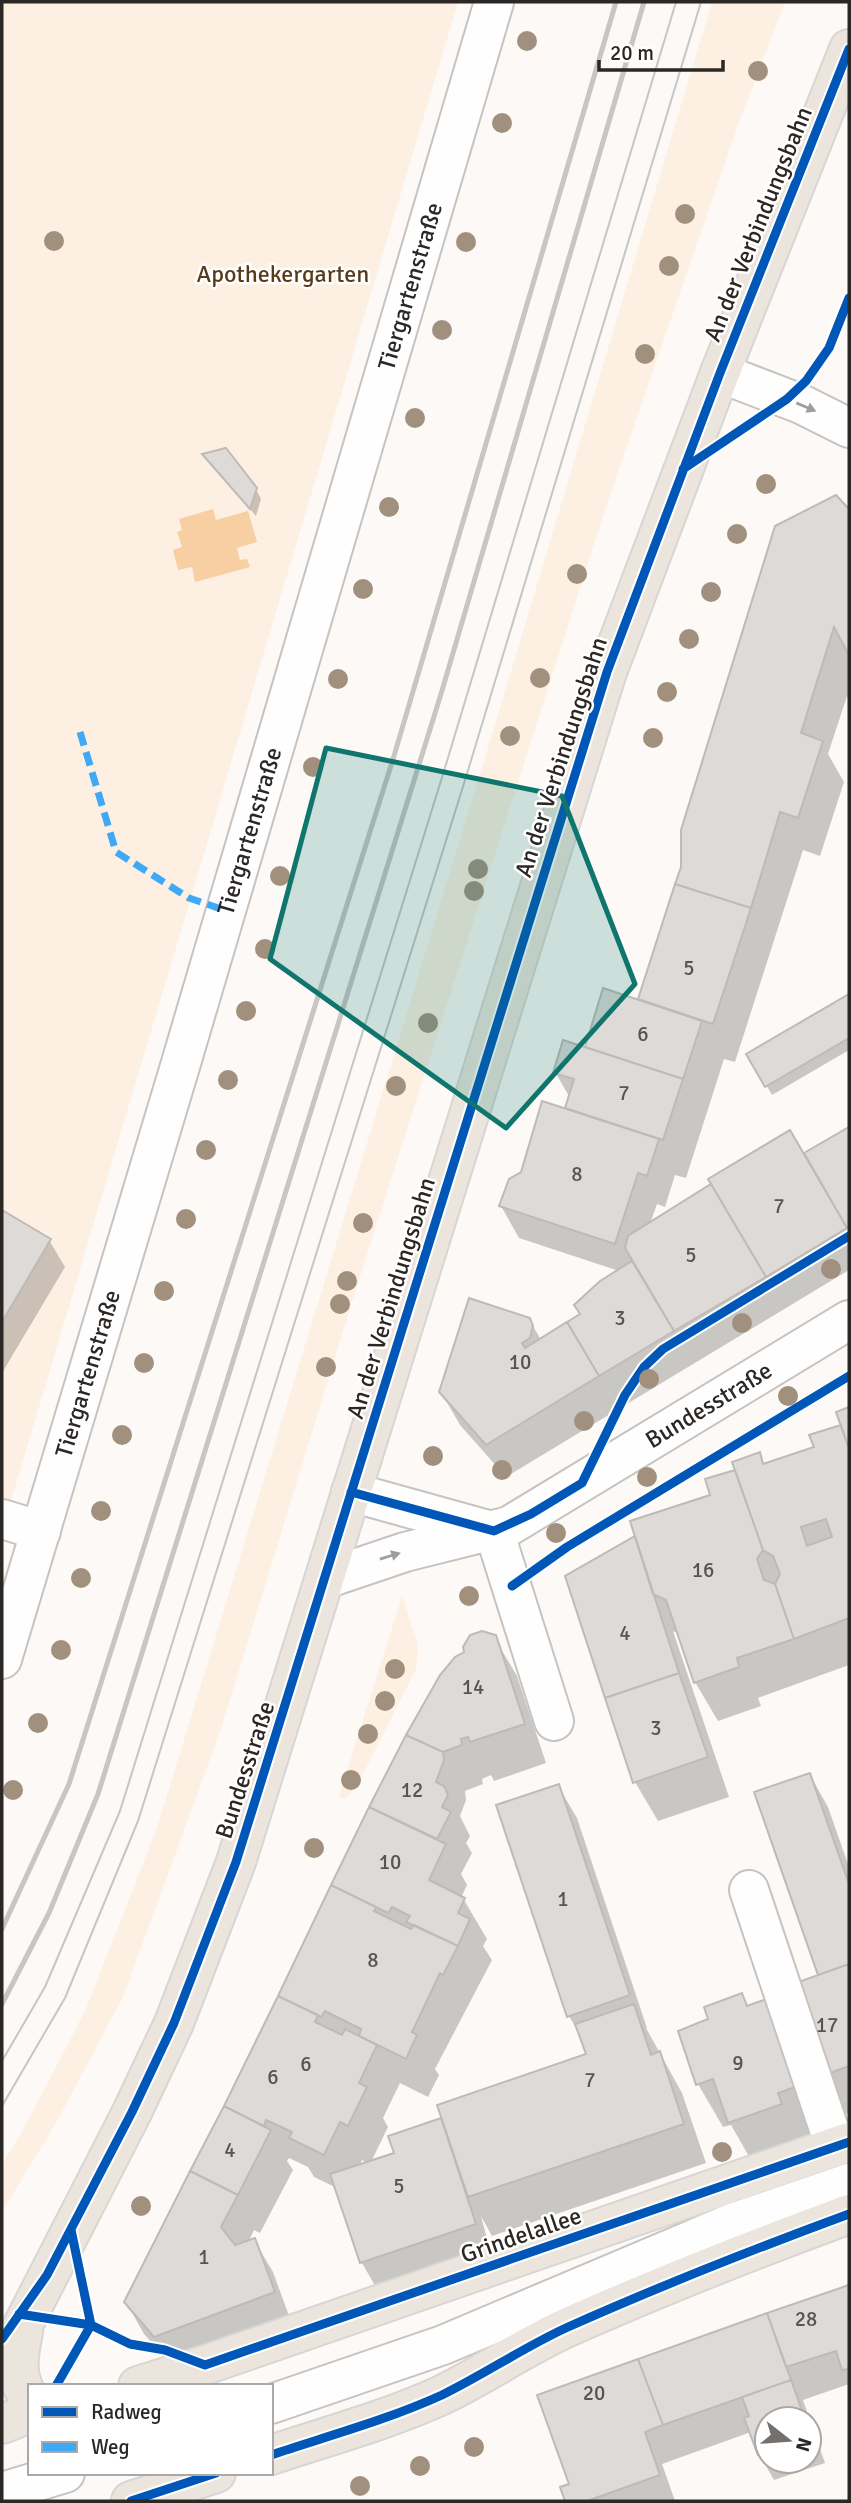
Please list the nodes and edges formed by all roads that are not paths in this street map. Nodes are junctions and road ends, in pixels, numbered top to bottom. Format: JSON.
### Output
{"nodes":[{"id":1,"x":494,"y":2,"type":"edge"},
{"id":2,"x":849,"y":49,"type":"edge"},
{"id":3,"x":720,"y":373,"type":"junction"},
{"id":4,"x":849,"y":428,"type":"edge"},
{"id":5,"x":849,"y":1320,"type":"edge"},
{"id":6,"x":351,"y":1492,"type":"junction"},
{"id":7,"x":2,"y":1519,"type":"edge"},
{"id":8,"x":41,"y":1531,"type":"junction"},
{"id":9,"x":494,"y":1531,"type":"junction"},
{"id":10,"x":325,"y":1579,"type":"junction"},
{"id":11,"x":2,"y":1658,"type":"edge"},
{"id":12,"x":554,"y":1721,"type":"dead end"},
{"id":13,"x":749,"y":1889,"type":"dead end"},
{"id":14,"x":842,"y":2145,"type":"edge"},
{"id":15,"x":849,"y":2183,"type":"edge"},
{"id":16,"x":849,"y":2214,"type":"edge"},
{"id":17,"x":14,"y":2327,"type":"edge"},
{"id":18,"x":2,"y":2366,"type":"edge"},
{"id":19,"x":144,"y":2384,"type":"edge"},
{"id":20,"x":28,"y":2397,"type":"edge"},
{"id":21,"x":273,"y":2403,"type":"edge"},
{"id":22,"x":28,"y":2414,"type":"edge"},
{"id":23,"x":2,"y":2424,"type":"edge"},
{"id":24,"x":273,"y":2454,"type":"edge"},
{"id":25,"x":58,"y":2475,"type":"edge"},
{"id":26,"x":210,"y":2475,"type":"edge"},
{"id":27,"x":2,"y":2492,"type":"edge"},
{"id":28,"x":131,"y":2501,"type":"edge"}],
"edges":[{"from":1,"to":8,"type":"street","name":"Tiergartenstraße"},
{"from":2,"to":3,"type":"main road","name":"An der Verbindungsbahn"},
{"from":3,"to":4,"type":"street","one_way":true},
{"from":3,"to":6,"type":"main road","name":"An der Verbindungsbahn"},
{"from":5,"to":9,"type":"street","name":"Bundesstraße"},
{"from":6,"to":9,"type":"street"},
{"from":6,"to":10,"type":"main road","name":"Bundesstraße"},
{"from":7,"to":8,"type":"street"},
{"from":8,"to":11,"type":"street","name":"Tiergartenstraße"},
{"from":10,"to":9,"type":"street","name":"Bundesstraße","one_way":true},
{"from":9,"to":12,"type":"street"},
{"from":10,"to":17,"type":"main road","name":"Bundesstraße"},
{"from":13,"to":14,"type":"street"},
{"from":14,"to":19,"type":"main road","name":"Grindelallee"},
{"from":15,"to":21,"type":"street"},
{"from":16,"to":24,"type":"main road"},
{"from":17,"to":18,"type":"main road","name":"Bundesstraße"},
{"from":17,"to":20,"type":"main road"},
{"from":22,"to":23,"type":"main road"},
{"from":25,"to":27,"type":"street"},
{"from":26,"to":28,"type":"main road"}]}
